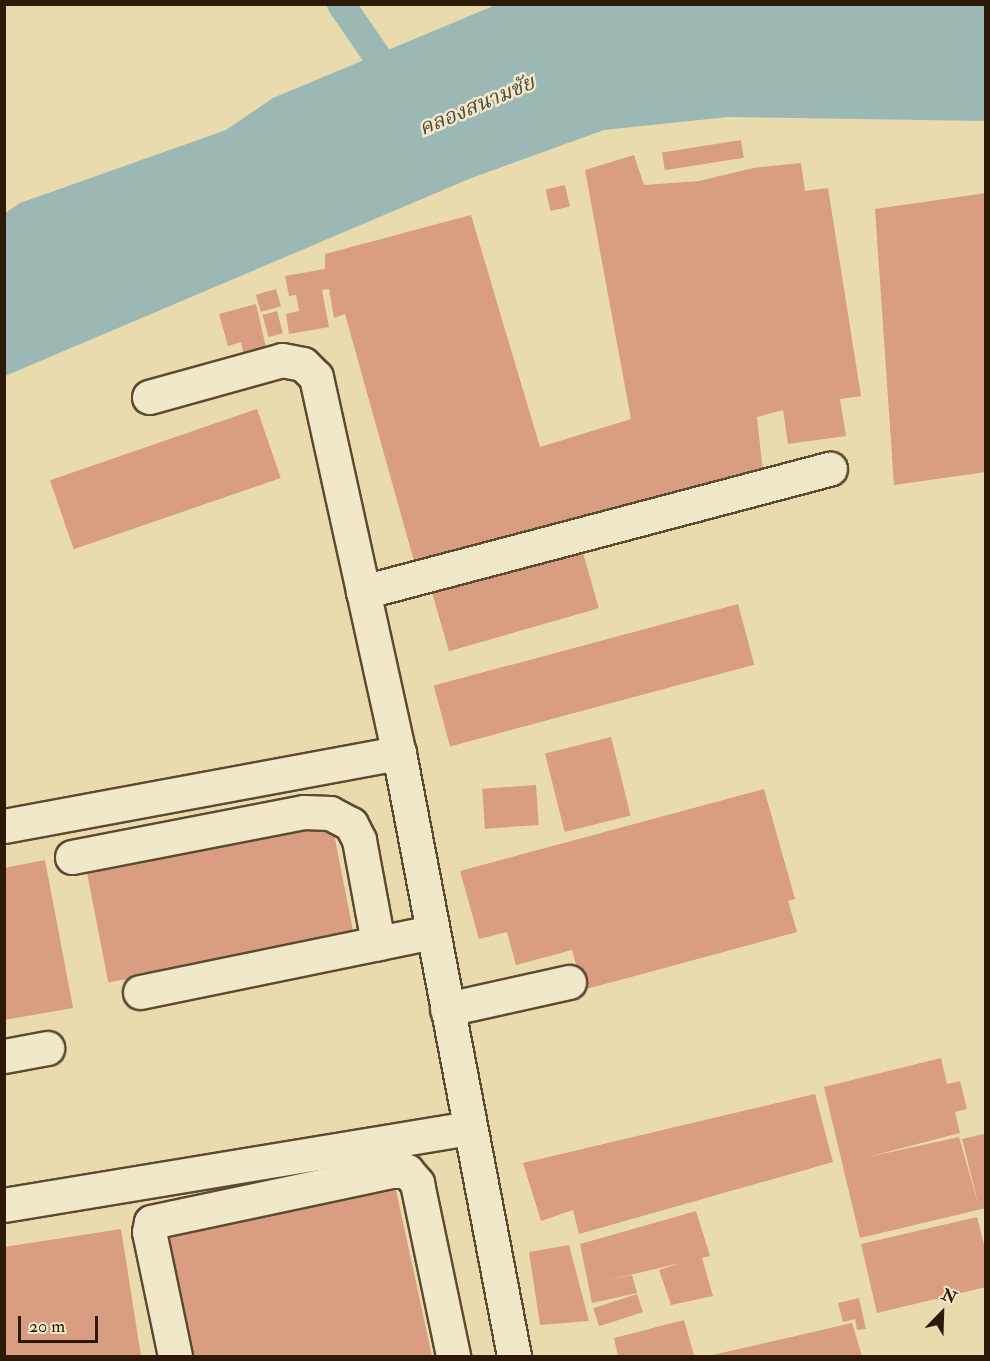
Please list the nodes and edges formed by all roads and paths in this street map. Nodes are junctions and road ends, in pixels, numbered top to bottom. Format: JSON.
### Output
{"nodes":[{"id":1,"x":149,"y":397,"type":"dead end"},
{"id":2,"x":830,"y":470,"type":"dead end"},
{"id":3,"x":363,"y":592,"type":"junction"},
{"id":4,"x":399,"y":753,"type":"junction"},
{"id":5,"x":4,"y":826,"type":"edge"},
{"id":6,"x":72,"y":856,"type":"dead end"},
{"id":7,"x":432,"y":932,"type":"junction"},
{"id":8,"x":378,"y":943,"type":"junction"},
{"id":9,"x":569,"y":982,"type":"dead end"},
{"id":10,"x":140,"y":992,"type":"dead end"},
{"id":11,"x":447,"y":1009,"type":"junction"},
{"id":12,"x":47,"y":1048,"type":"dead end"},
{"id":13,"x":4,"y":1056,"type":"edge"},
{"id":14,"x":470,"y":1128,"type":"junction"},
{"id":15,"x":4,"y":1206,"type":"edge"},
{"id":16,"x":175,"y":1356,"type":"edge"},
{"id":17,"x":453,"y":1356,"type":"edge"},
{"id":18,"x":514,"y":1356,"type":"edge"}],
"edges":[{"from":1,"to":3,"type":"lane"},
{"from":2,"to":3,"type":"lane"},
{"from":3,"to":4,"type":"lane"},
{"from":4,"to":5,"type":"lane"},
{"from":4,"to":7,"type":"lane"},
{"from":6,"to":8,"type":"lane"},
{"from":7,"to":8,"type":"lane"},
{"from":7,"to":11,"type":"lane"},
{"from":8,"to":10,"type":"lane"},
{"from":9,"to":11,"type":"lane"},
{"from":11,"to":14,"type":"lane"},
{"from":12,"to":13,"type":"lane"},
{"from":14,"to":15,"type":"lane"},
{"from":14,"to":18,"type":"lane"},
{"from":16,"to":17,"type":"lane"}]}
